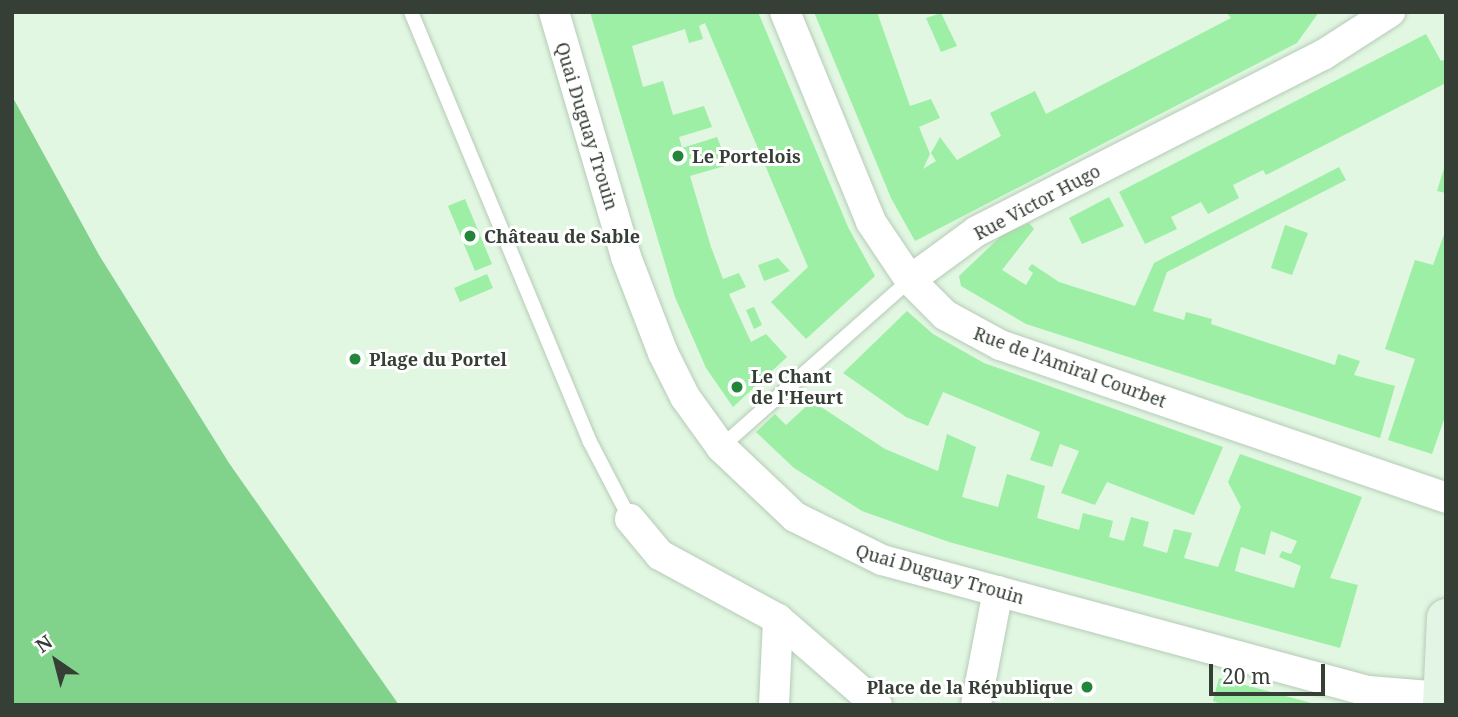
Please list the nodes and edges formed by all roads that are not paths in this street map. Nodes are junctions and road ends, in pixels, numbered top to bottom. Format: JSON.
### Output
{"nodes":[{"id":1,"x":411,"y":12,"type":"edge"},
{"id":2,"x":554,"y":12,"type":"edge"},
{"id":3,"x":785,"y":12,"type":"edge"},
{"id":4,"x":1391,"y":12,"type":"edge"},
{"id":5,"x":910,"y":279,"type":"junction"},
{"id":6,"x":721,"y":447,"type":"junction"},
{"id":7,"x":1446,"y":498,"type":"edge"},
{"id":8,"x":629,"y":519,"type":"joint"},
{"id":9,"x":998,"y":592,"type":"junction"},
{"id":10,"x":1446,"y":618,"type":"edge"},
{"id":11,"x":778,"y":619,"type":"junction"},
{"id":12,"x":1442,"y":701,"type":"edge"},
{"id":13,"x":774,"y":705,"type":"edge"},
{"id":14,"x":877,"y":705,"type":"edge"},
{"id":15,"x":976,"y":705,"type":"edge"}],
"edges":[{"from":1,"to":8,"type":"lane"},
{"from":2,"to":6,"type":"street","name":"Quai Duguay Trouin"},
{"from":3,"to":5,"type":"street","name":"Rue de l'Amiral Courbet"},
{"from":4,"to":5,"type":"street","name":"Rue Victor Hugo"},
{"from":5,"to":6,"type":"lane","name":"Rue Victor Hugo"},
{"from":5,"to":7,"type":"street","name":"Rue de l'Amiral Courbet"},
{"from":6,"to":9,"type":"street","name":"Quai Duguay Trouin"},
{"from":8,"to":11,"type":"street"},
{"from":9,"to":12,"type":"street","name":"Quai Duguay Trouin"},
{"from":9,"to":15,"type":"street"},
{"from":10,"to":12,"type":"street"},
{"from":11,"to":13,"type":"street"},
{"from":11,"to":14,"type":"street"}]}
